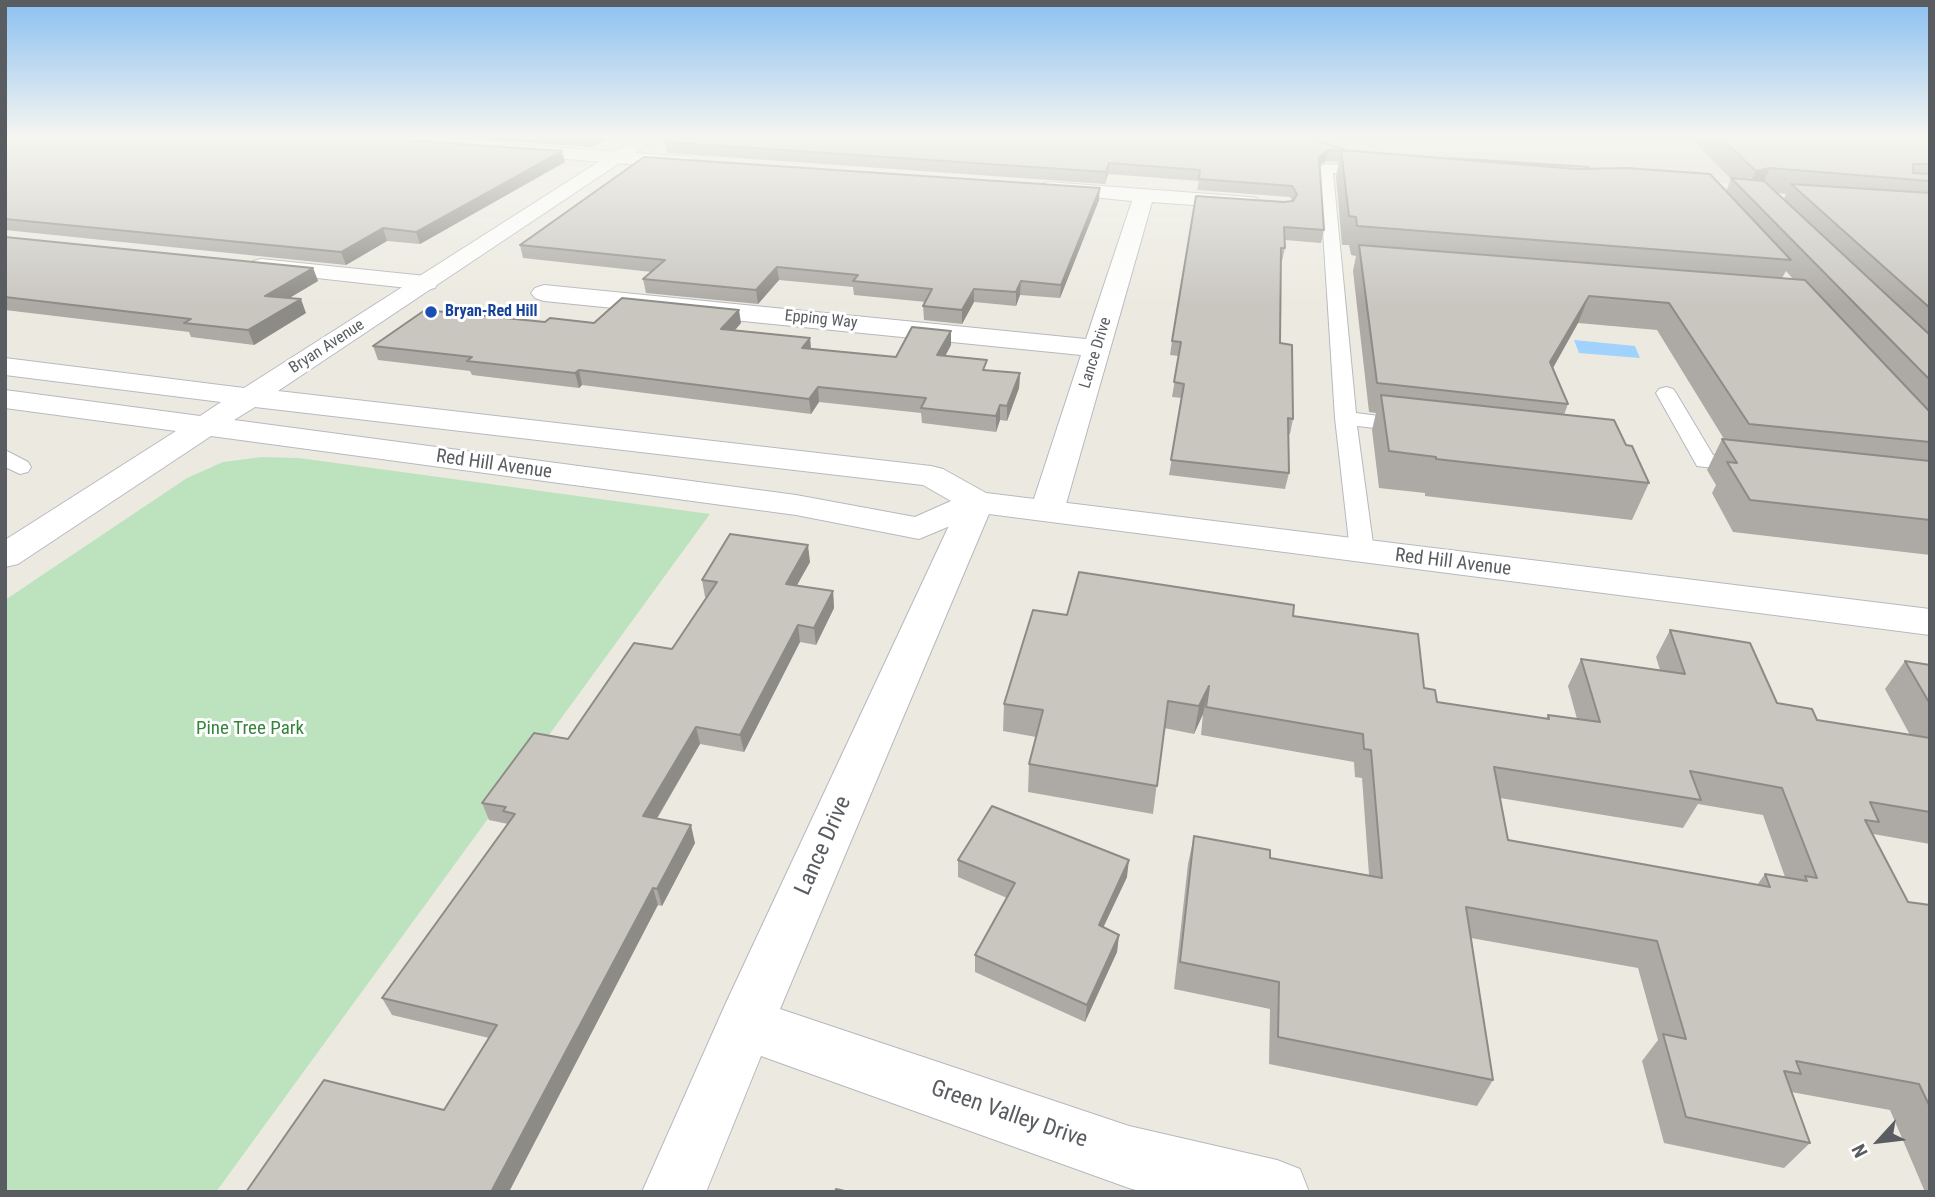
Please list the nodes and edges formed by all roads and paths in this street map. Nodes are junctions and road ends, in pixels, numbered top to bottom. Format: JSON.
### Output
{"nodes":[{"id":1,"x":563,"y":194,"type":"edge"},
{"id":2,"x":1128,"y":194,"type":"edge"},
{"id":3,"x":1330,"y":194,"type":"edge"},
{"id":4,"x":1144,"y":195,"type":"junction"},
{"id":5,"x":1268,"y":204,"type":"edge"},
{"id":6,"x":236,"y":263,"type":"edge"},
{"id":7,"x":426,"y":284,"type":"junction"},
{"id":8,"x":544,"y":293,"type":"dead end"},
{"id":9,"x":1098,"y":348,"type":"junction"},
{"id":10,"x":5,"y":366,"type":"edge"},
{"id":11,"x":1667,"y":393,"type":"dead end"},
{"id":12,"x":248,"y":397,"type":"junction"},
{"id":13,"x":5,"y":399,"type":"edge"},
{"id":14,"x":1345,"y":418,"type":"junction"},
{"id":15,"x":204,"y":426,"type":"junction"},
{"id":16,"x":1427,"y":428,"type":"edge"},
{"id":17,"x":1771,"y":468,"type":"edge"},
{"id":18,"x":977,"y":502,"type":"junction"},
{"id":19,"x":1048,"y":511,"type":"junction"},
{"id":20,"x":1362,"y":551,"type":"junction"},
{"id":21,"x":5,"y":556,"type":"edge"},
{"id":22,"x":1930,"y":622,"type":"edge"},
{"id":23,"x":745,"y":1024,"type":"junction"},
{"id":24,"x":674,"y":1192,"type":"edge"},
{"id":25,"x":1277,"y":1192,"type":"edge"}],
"edges":[{"from":1,"to":7,"type":"main road","name":"Bryan Avenue"},
{"from":2,"to":4,"type":"main road"},
{"from":3,"to":14,"type":"lane"},
{"from":4,"to":5,"type":"main road"},
{"from":4,"to":9,"type":"main road","name":"Lance Drive"},
{"from":6,"to":7,"type":"main road"},
{"from":7,"to":12,"type":"main road","name":"Bryan Avenue"},
{"from":8,"to":9,"type":"main road","name":"Epping Way"},
{"from":9,"to":19,"type":"main road","name":"Lance Drive"},
{"from":10,"to":12,"type":"main road","name":"Red Hill Avenue"},
{"from":11,"to":17,"type":"lane"},
{"from":12,"to":15,"type":"main road","name":"Bryan Avenue"},
{"from":12,"to":18,"type":"main road","name":"Red Hill Avenue"},
{"from":13,"to":15,"type":"main road","name":"Red Hill Avenue"},
{"from":14,"to":16,"type":"lane"},
{"from":14,"to":20,"type":"lane"},
{"from":15,"to":18,"type":"main road","name":"Red Hill Avenue"},
{"from":15,"to":21,"type":"main road","name":"Bryan Avenue"},
{"from":18,"to":19,"type":"main road","name":"Red Hill Avenue"},
{"from":18,"to":23,"type":"main road","name":"Lance Drive"},
{"from":19,"to":20,"type":"main road","name":"Red Hill Avenue"},
{"from":20,"to":22,"type":"main road","name":"Red Hill Avenue"},
{"from":23,"to":24,"type":"main road","name":"Lance Drive"},
{"from":23,"to":25,"type":"main road","name":"Green Valley Drive"}]}
